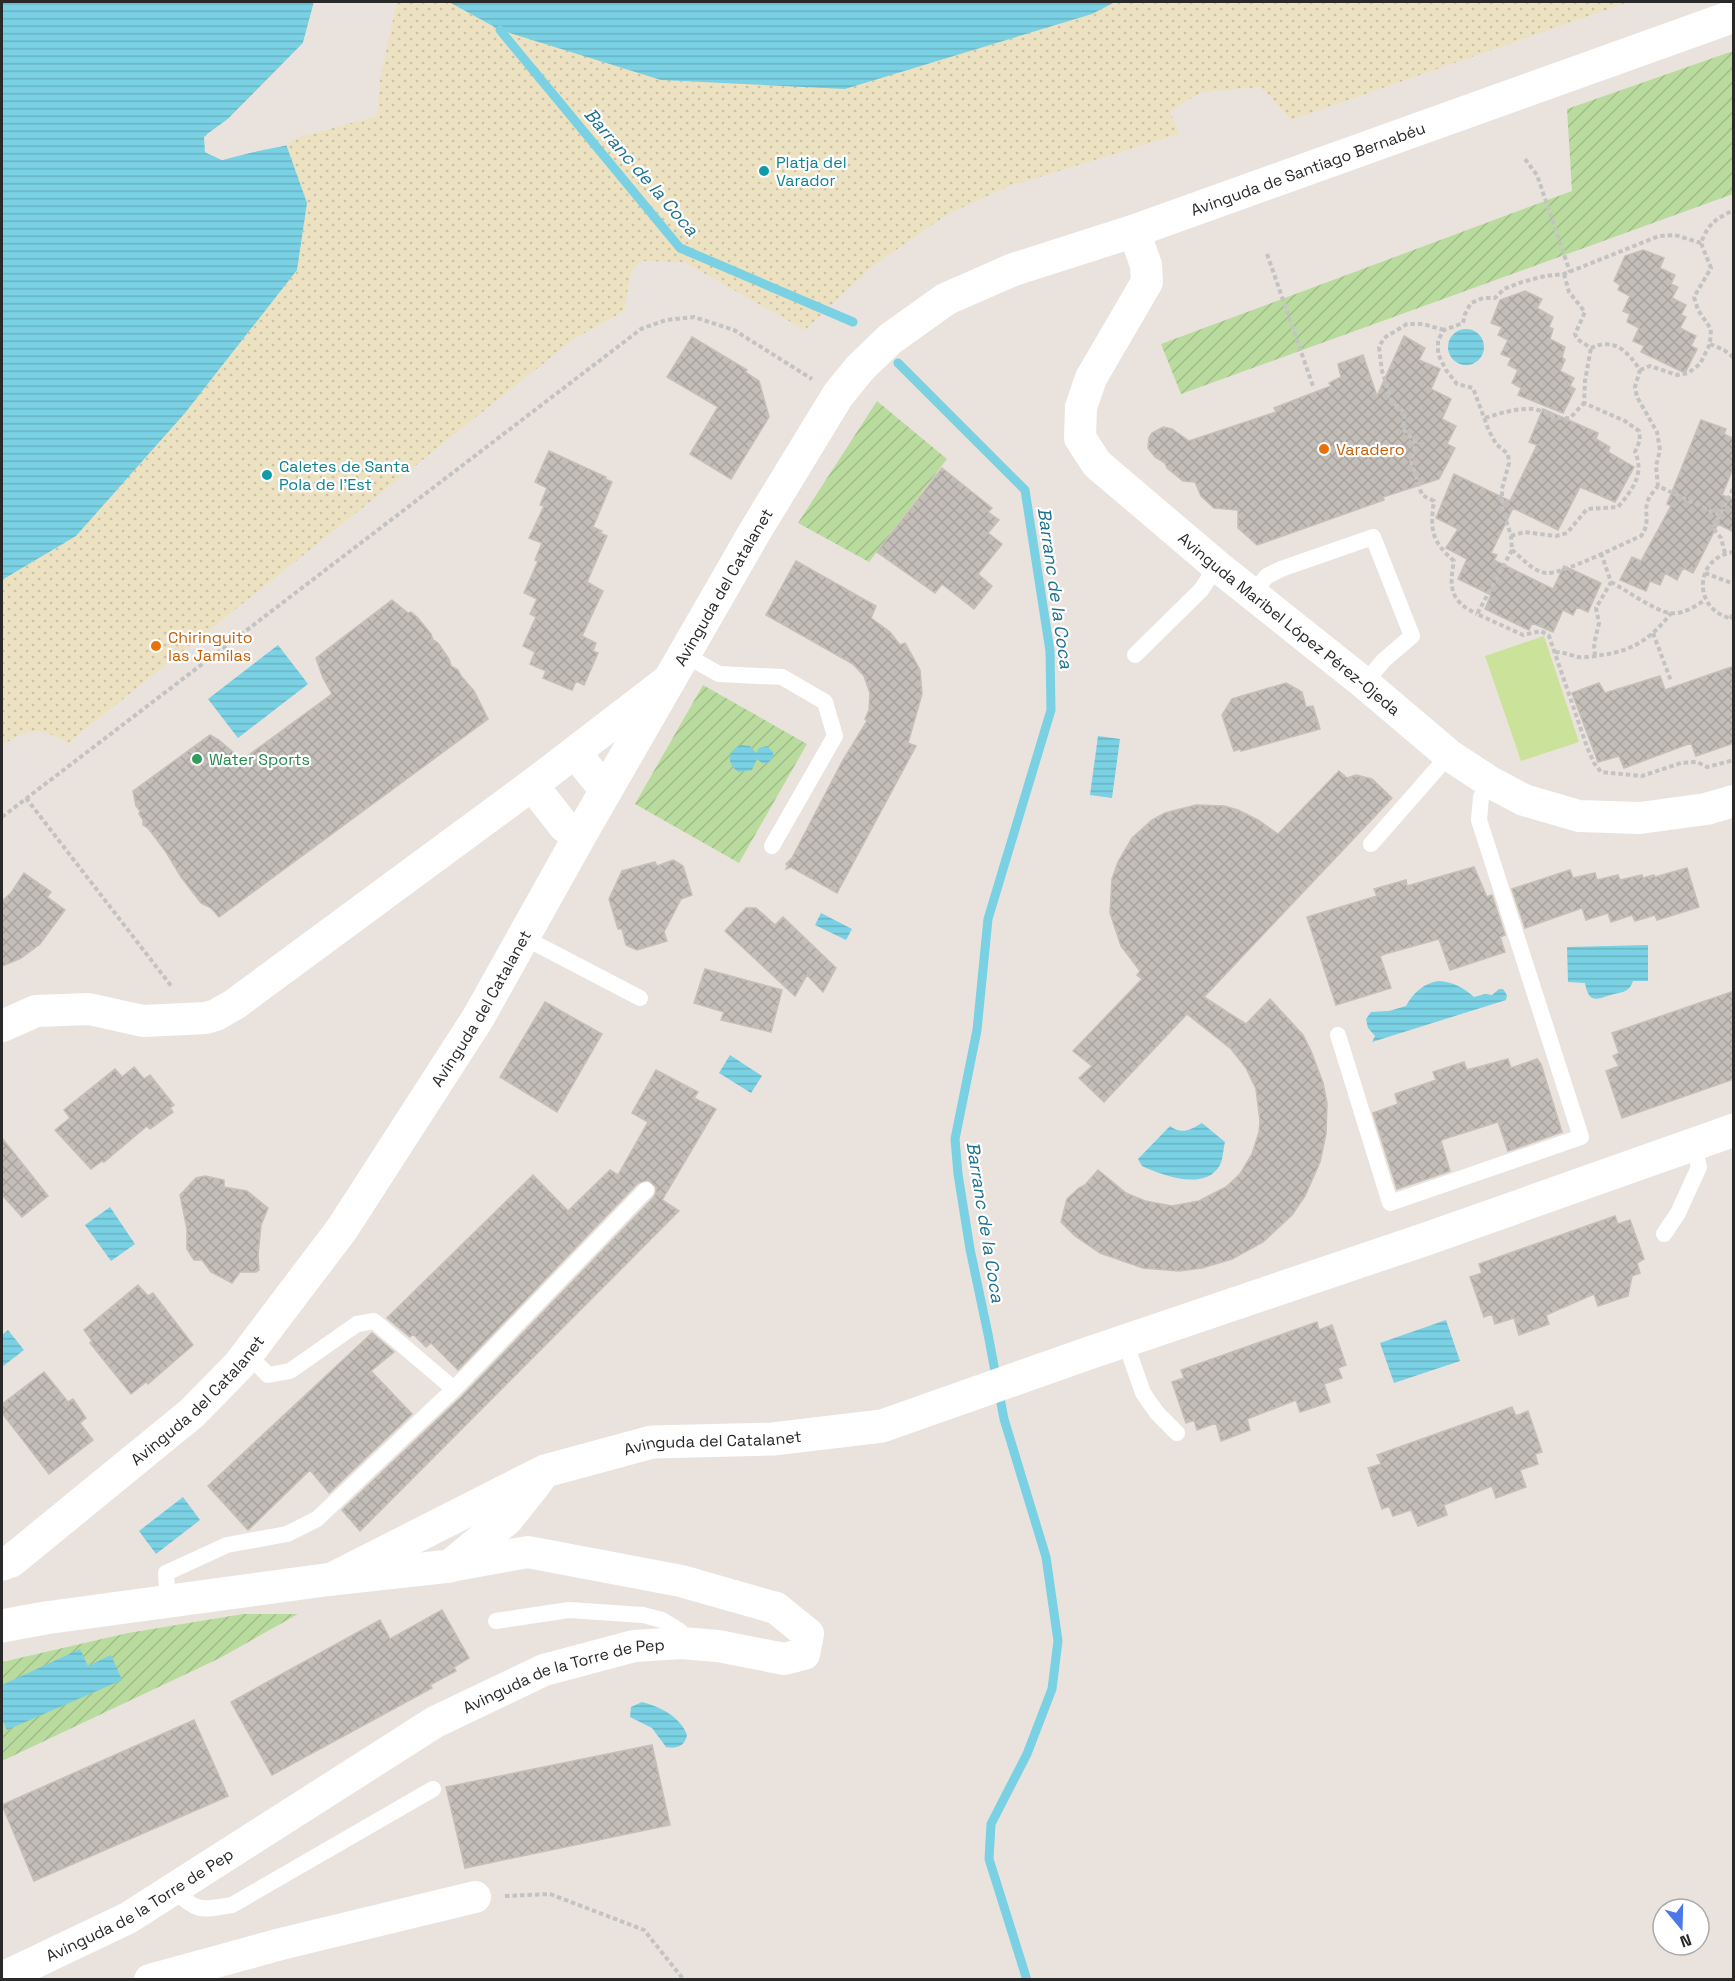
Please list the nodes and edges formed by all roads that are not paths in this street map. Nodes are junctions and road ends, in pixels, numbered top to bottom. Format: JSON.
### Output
{"nodes":[{"id":1,"x":1734,"y":16,"type":"edge"},
{"id":2,"x":1134,"y":231,"type":"junction"},
{"id":3,"x":860,"y":368,"type":"joint"},
{"id":4,"x":1217,"y":566,"type":"junction"},
{"id":5,"x":1252,"y":593,"type":"junction"},
{"id":6,"x":1135,"y":655,"type":"dead end"},
{"id":7,"x":678,"y":667,"type":"junction"},
{"id":8,"x":1364,"y":683,"type":"junction"},
{"id":9,"x":575,"y":753,"type":"junction"},
{"id":10,"x":1449,"y":755,"type":"junction"},
{"id":11,"x":1490,"y":782,"type":"junction"},
{"id":12,"x":532,"y":785,"type":"junction"},
{"id":13,"x":606,"y":791,"type":"junction"},
{"id":14,"x":1734,"y":801,"type":"edge"},
{"id":15,"x":582,"y":832,"type":"junction"},
{"id":16,"x":1371,"y":844,"type":"dead end"},
{"id":17,"x":772,"y":846,"type":"dead end"},
{"id":18,"x":523,"y":937,"type":"junction"},
{"id":19,"x":640,"y":998,"type":"dead end"},
{"id":20,"x":2,"y":1026,"type":"edge"},
{"id":21,"x":1338,"y":1035,"type":"dead end"},
{"id":22,"x":1718,"y":1136,"type":"edge"},
{"id":23,"x":646,"y":1190,"type":"dead end"},
{"id":24,"x":1664,"y":1234,"type":"dead end"},
{"id":25,"x":1125,"y":1341,"type":"junction"},
{"id":26,"x":243,"y":1360,"type":"junction"},
{"id":27,"x":454,"y":1389,"type":"junction"},
{"id":28,"x":1177,"y":1434,"type":"dead end"},
{"id":29,"x":545,"y":1471,"type":"junction"},
{"id":30,"x":2,"y":1564,"type":"edge"},
{"id":31,"x":450,"y":1566,"type":"junction"},
{"id":32,"x":332,"y":1579,"type":"junction"},
{"id":33,"x":168,"y":1602,"type":"junction"},
{"id":34,"x":496,"y":1621,"type":"dead end"},
{"id":35,"x":2,"y":1626,"type":"edge"},
{"id":36,"x":681,"y":1643,"type":"junction"},
{"id":37,"x":433,"y":1789,"type":"dead end"},
{"id":38,"x":174,"y":1889,"type":"junction"},
{"id":39,"x":475,"y":1897,"type":"road end"},
{"id":40,"x":2,"y":1978,"type":"edge"},
{"id":41,"x":150,"y":1980,"type":"edge"}],
"edges":[{"from":1,"to":2,"type":"street","name":"Avinguda de Santiago Bernabéu"},
{"from":2,"to":3,"type":"street","name":"Avinguda de Santiago Bernabéu"},
{"from":2,"to":4,"type":"street","name":"Avinguda Maribel López Pérez-Ojeda"},
{"from":3,"to":7,"type":"street","name":"Avinguda del Catalanet"},
{"from":4,"to":5,"type":"street","name":"Avinguda Maribel López Pérez-Ojeda"},
{"from":4,"to":6,"type":"lane"},
{"from":5,"to":8,"type":"street","name":"Avinguda Maribel López Pérez-Ojeda"},
{"from":5,"to":8,"type":"lane"},
{"from":7,"to":9,"type":"street"},
{"from":7,"to":13,"type":"street","name":"Avinguda del Catalanet"},
{"from":7,"to":17,"type":"lane"},
{"from":8,"to":10,"type":"street","name":"Avinguda Maribel López Pérez-Ojeda"},
{"from":9,"to":12,"type":"street"},
{"from":9,"to":13,"type":"street"},
{"from":10,"to":11,"type":"street","name":"Avinguda Maribel López Pérez-Ojeda"},
{"from":10,"to":16,"type":"lane"},
{"from":11,"to":14,"type":"street","name":"Avinguda Maribel López Pérez-Ojeda"},
{"from":11,"to":21,"type":"lane"},
{"from":12,"to":15,"type":"street"},
{"from":12,"to":20,"type":"street"},
{"from":13,"to":15,"type":"street","name":"Avinguda del Catalanet"},
{"from":15,"to":18,"type":"street","name":"Avinguda del Catalanet"},
{"from":18,"to":19,"type":"lane"},
{"from":18,"to":26,"type":"street","name":"Avinguda del Catalanet"},
{"from":22,"to":24,"type":"lane"},
{"from":22,"to":25,"type":"street","name":"Avinguda del Catalanet"},
{"from":23,"to":27,"type":"lane"},
{"from":25,"to":28,"type":"lane"},
{"from":25,"to":29,"type":"street","name":"Avinguda del Catalanet"},
{"from":26,"to":27,"type":"lane"},
{"from":26,"to":30,"type":"street","name":"Avinguda del Catalanet"},
{"from":27,"to":33,"type":"lane"},
{"from":29,"to":31,"type":"street"},
{"from":29,"to":32,"type":"street","name":"Avinguda del Catalanet"},
{"from":31,"to":32,"type":"street","name":"Avinguda del Catalanet"},
{"from":31,"to":36,"type":"street","name":"Avinguda de la Torre de Pep"},
{"from":32,"to":33,"type":"street","name":"Avinguda del Catalanet"},
{"from":33,"to":35,"type":"street","name":"Avinguda del Catalanet"},
{"from":34,"to":36,"type":"lane"},
{"from":36,"to":38,"type":"street","name":"Avinguda de la Torre de Pep"},
{"from":37,"to":38,"type":"lane"},
{"from":38,"to":40,"type":"street","name":"Avinguda de la Torre de Pep"},
{"from":39,"to":41,"type":"street"}]}
